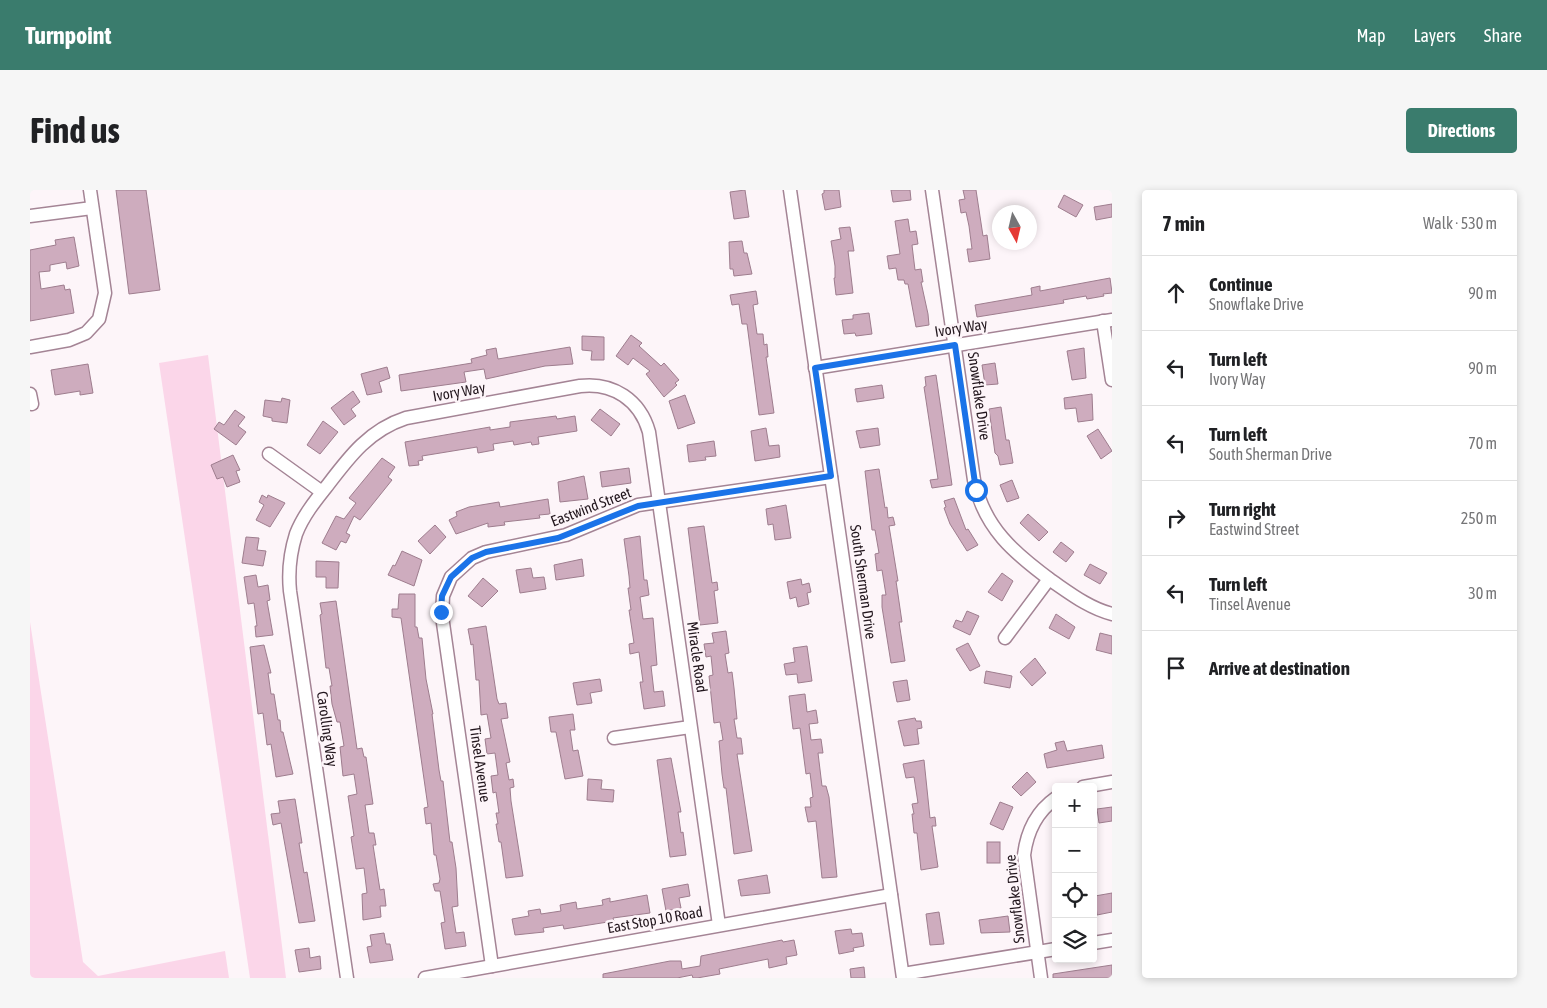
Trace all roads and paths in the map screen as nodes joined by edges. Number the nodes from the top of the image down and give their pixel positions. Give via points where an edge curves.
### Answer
1 (90, 190) edge
2 (790, 190) edge
3 (932, 190) edge
4 (92, 208) junction
5 (30, 216) edge
6 (1108, 320) edge
7 (955, 345) junction
8 (30, 347) edge
9 (815, 368) junction
10 (1112, 380) edge
11 (628, 399) joint
12 (269, 454) dead end
13 (831, 476) junction
14 (322, 492) junction
15 (658, 503) junction
16 (457, 570) joint
17 (1049, 579) junction
18 (1112, 614) edge
19 (1005, 638) dead end
20 (690, 727) junction
21 (614, 738) dead end
22 (1112, 782) edge
23 (1097, 785) edge
24 (1052, 802) edge
25 (891, 895) junction
26 (719, 925) junction
27 (1112, 940) edge
28 (1097, 942) edge
29 (1052, 950) edge
30 (1037, 952) junction
31 (492, 966) junction
32 (903, 976) edge
33 (347, 978) edge
34 (425, 978) edge
35 (1041, 978) edge

1 - 4 street
2 - 9 street, South Sherman Drive
3 - 7 street, Snowflake Drive
4 - 5 street
4 - 8 street via 105,293 99,319 86,333 69,340
6 - 7 street, Ivory Way
6 - 10 street
7 - 9 street, Ivory Way
7 - 17 street, Snowflake Drive via 974,480 982,508 1003,541
9 - 13 street, South Sherman Drive
11 - 14 street, Ivory Way via 611,388 585,386 406,418 379,429 364,441
11 - 15 street, Miracle Road via 647,425
12 - 14 street
13 - 15 street, Eastwind Street
13 - 25 street, South Sherman Drive
14 - 33 street, Carolling Way via 297,532 289,580
15 - 16 street, Eastwind Street via 633,507 558,538 486,552
15 - 20 street, Miracle Road
16 - 31 street, Tinsel Avenue via 445,588 441,612
17 - 18 street, Snowflake Drive via 1082,602
17 - 19 street
20 - 21 street
20 - 26 street, Miracle Road
22 - 23 street
24 - 30 street, Snowflake Drive via 1036,818 1028,836 1024,860
25 - 26 street, East Stop 10 Road
25 - 32 street, South Sherman Drive
26 - 31 street, East Stop 10 Road
27 - 28 street
29 - 30 street
30 - 32 street
30 - 35 street, Snowflake Drive
31 - 34 street, East Stop 10 Road

